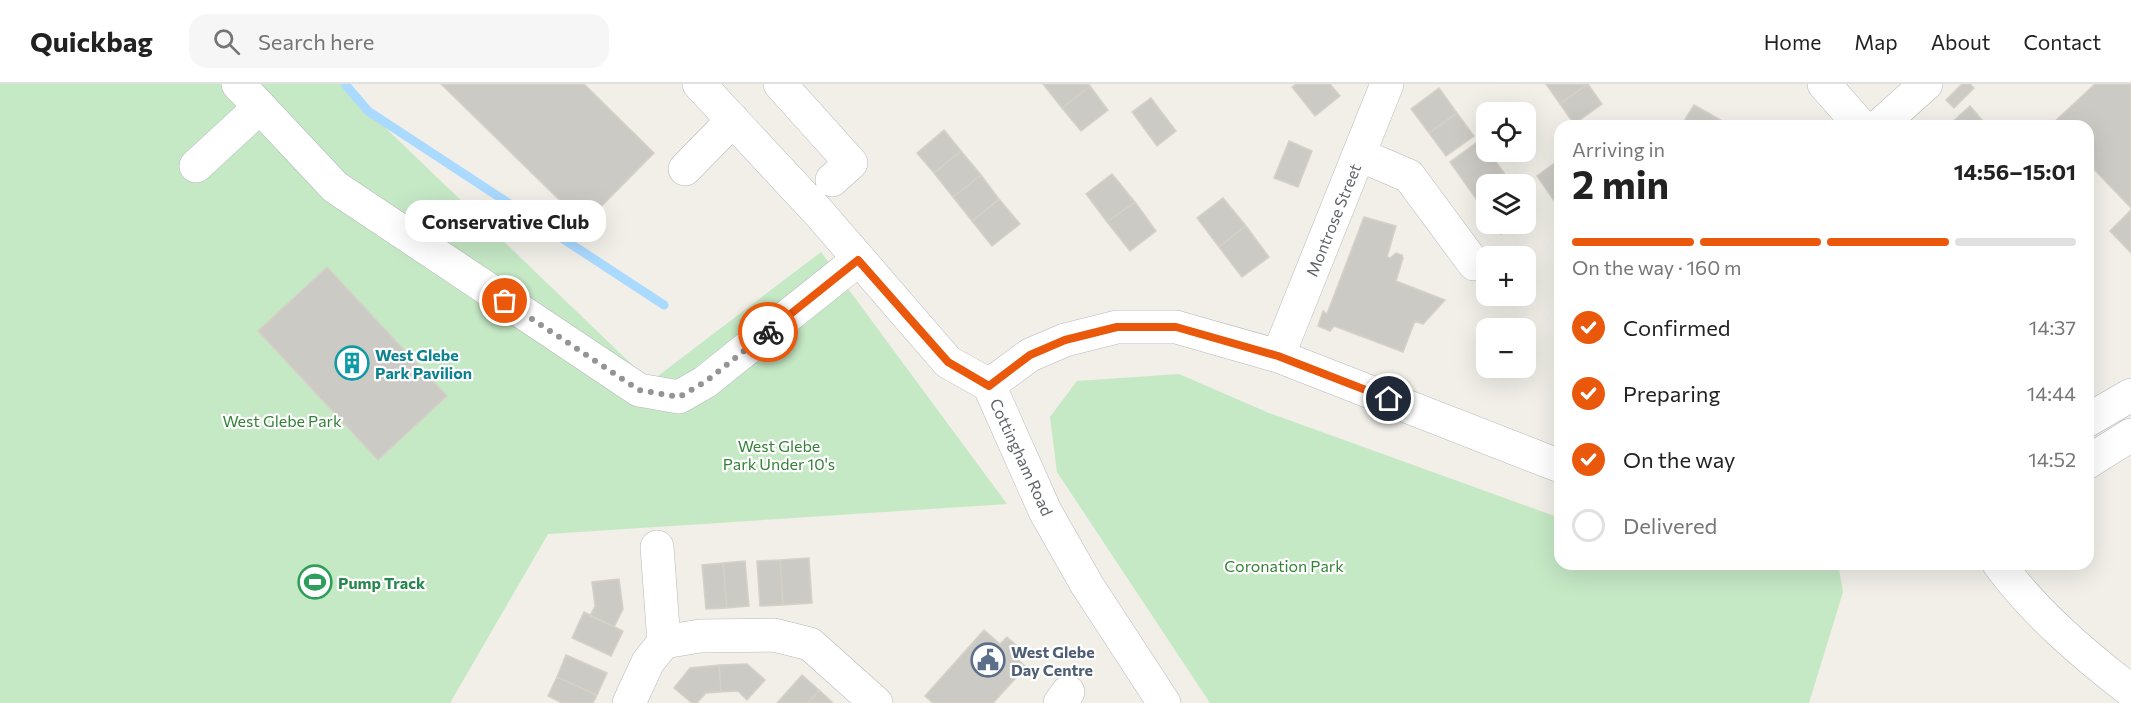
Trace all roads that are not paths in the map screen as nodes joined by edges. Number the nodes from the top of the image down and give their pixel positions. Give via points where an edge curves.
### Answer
1 (699, 84) edge
2 (780, 84) edge
3 (1387, 84) edge
4 (1824, 84) edge
5 (1926, 84) edge
6 (249, 95) edge
7 (733, 120) junction
8 (1856, 120) edge
9 (1886, 120) edge
10 (1360, 155) junction
11 (196, 166) dead end
12 (685, 169) dead end
13 (832, 180) dead end
14 (858, 260) junction
15 (1474, 264) dead end
16 (1278, 356) junction
17 (989, 386) junction
18 (2131, 395) edge
19 (2094, 416) edge
20 (2131, 435) edge
21 (2094, 458) edge
22 (1554, 464) edge
23 (657, 547) dead end
24 (2003, 570) edge
25 (664, 642) junction
26 (2131, 691) edge
27 (629, 703) edge
28 (876, 703) edge
29 (1164, 703) edge

1 - 7 street, Cottingham Road
2 - 13 street via 851,163
3 - 10 street, Montrose Street
4 - 8 street
5 - 9 street
6 - 11 street
6 - 14 street via 335,187 639,390 679,397 705,382
7 - 12 street
7 - 14 street, Cottingham Road
10 - 15 street via 1409,176
10 - 16 street, Montrose Street
14 - 17 street, Cottingham Road via 948,362
16 - 17 street via 1176,327 1117,327 1065,340 1030,355
16 - 22 street
17 - 29 street, Cottingham Road via 1045,512
18 - 19 street
20 - 21 street
23 - 25 street
24 - 26 street via 2080,651
25 - 27 street via 648,662
25 - 28 street via 700,636 774,635 810,644

